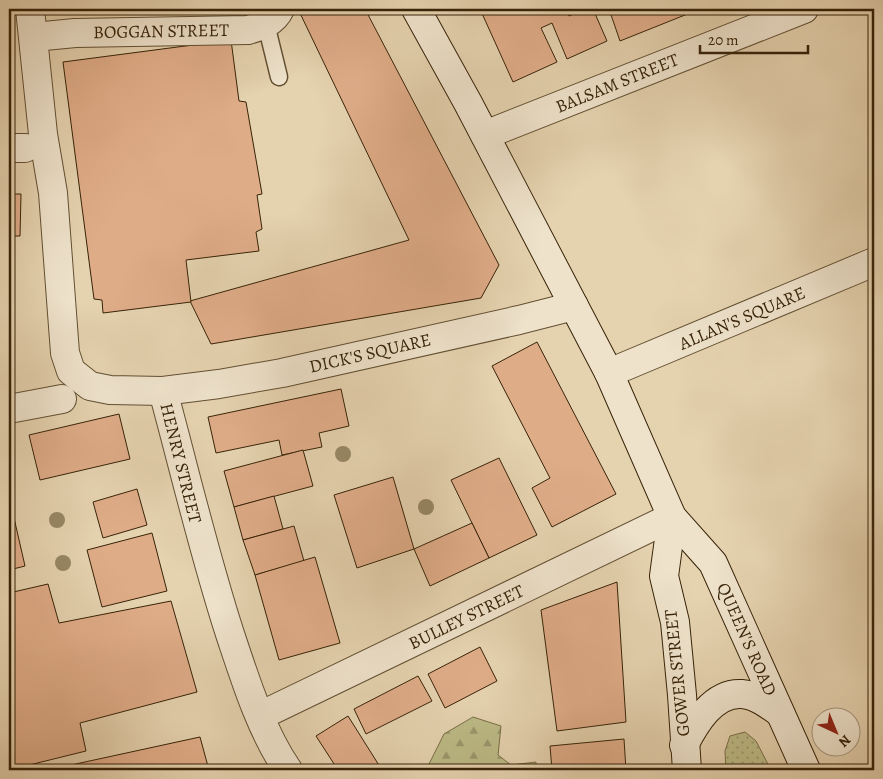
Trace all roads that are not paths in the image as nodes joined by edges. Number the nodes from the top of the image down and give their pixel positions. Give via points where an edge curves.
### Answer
1 (30, 9) edge
2 (416, 9) edge
3 (804, 9) edge
4 (273, 17) edge
5 (34, 37) junction
6 (279, 77) dead end
7 (485, 135) junction
8 (874, 262) edge
9 (574, 306) junction
10 (609, 373) junction
11 (163, 391) junction
12 (62, 399) dead end
13 (9, 409) edge
14 (672, 517) junction
15 (780, 712) junction
16 (260, 716) junction
17 (686, 758) edge
18 (288, 770) edge
19 (806, 770) edge

1 - 5 street, HENRY STREET
2 - 7 street
3 - 7 street, BALSAM STREET
4 - 5 street, BOGGAN STREET via 248,30 75,33
4 - 6 lane
5 - 11 street, HENRY STREET via 43,134 53,193 65,353 71,371 90,386 110,390
7 - 9 street
8 - 10 street, ALLAN'S SQUARE
9 - 10 street
9 - 11 street, DICK'S SQUARE via 282,373
10 - 14 street
11 - 16 street, HENRY STREET via 200,534 240,665
12 - 13 street
14 - 15 street, QUEEN'S ROAD via 712,563
14 - 16 street, BULLEY STREET
14 - 17 street, GOWER STREET via 664,576 675,622
15 - 17 street via 742,694 725,697 695,724
15 - 19 street, QUEEN'S ROAD
16 - 18 street, HENRY STREET

